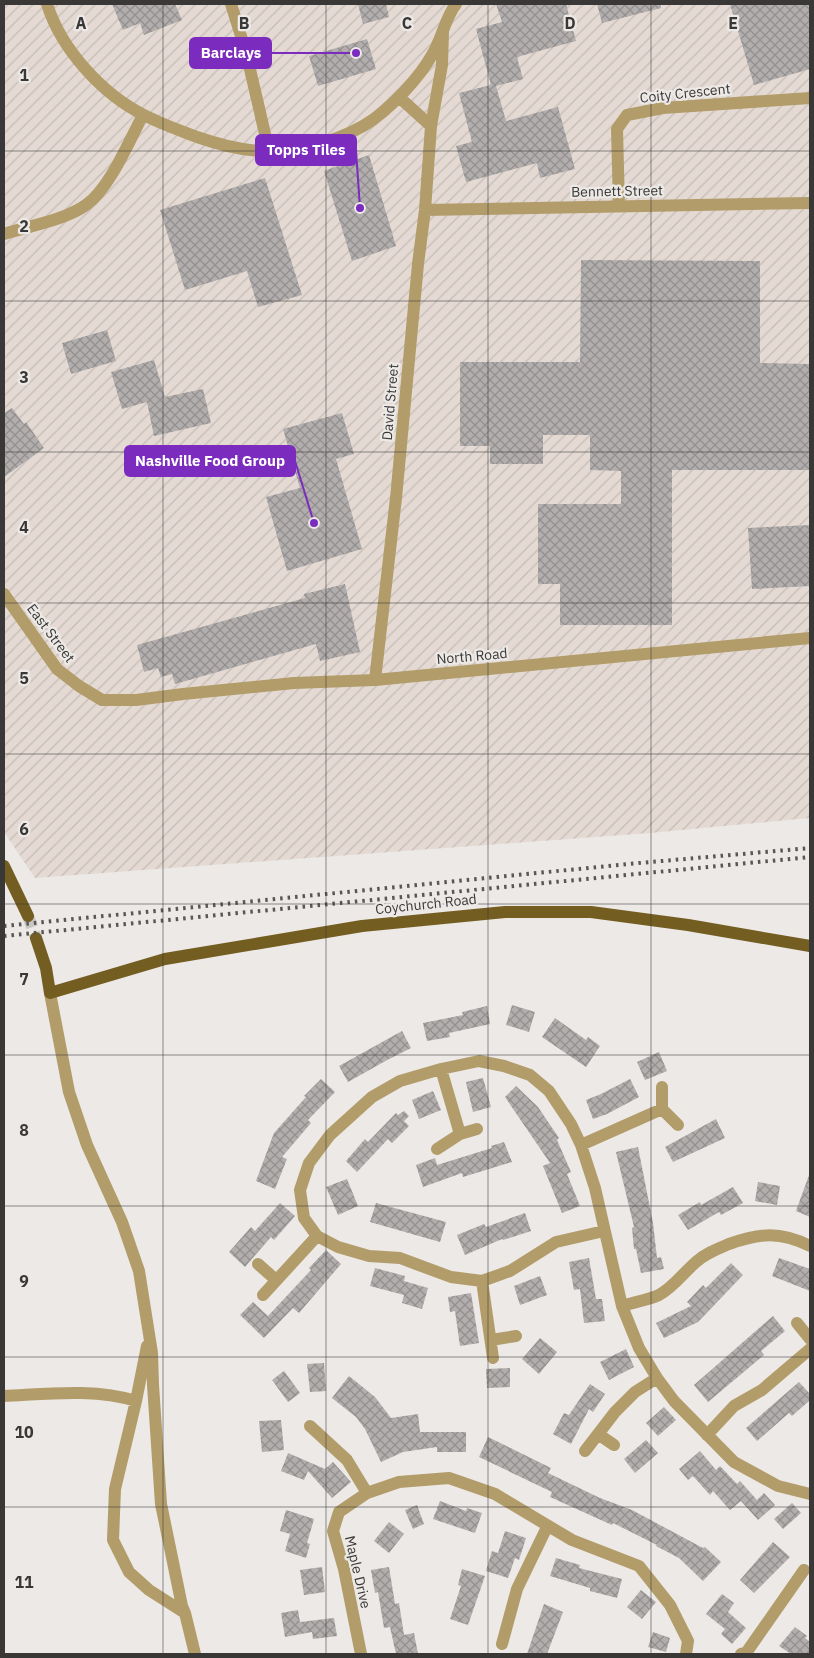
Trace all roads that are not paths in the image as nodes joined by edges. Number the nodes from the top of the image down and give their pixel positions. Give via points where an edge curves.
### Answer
1 (46, 4) edge
2 (231, 4) edge
3 (453, 6) edge
4 (443, 32) junction
5 (400, 98) junction
6 (810, 98) edge
7 (143, 115) junction
8 (431, 126) junction
9 (269, 151) junction
10 (810, 203) edge
11 (619, 206) junction
12 (425, 210) junction
13 (4, 234) edge
14 (4, 594) edge
15 (810, 638) edge
16 (375, 680) junction
17 (136, 700) joint
18 (4, 866) edge
19 (28, 916) tunnel mouth
20 (36, 938) tunnel mouth
21 (810, 946) edge
22 (50, 993) junction
23 (441, 1069) junction
24 (662, 1087) dead end
25 (662, 1109) junction
26 (678, 1125) dead end
27 (477, 1129) dead end
28 (460, 1134) junction
29 (581, 1145) junction
30 (437, 1149) dead end
31 (604, 1231) junction
32 (318, 1236) junction
33 (810, 1246) edge
34 (258, 1264) dead end
35 (276, 1280) junction
36 (482, 1281) junction
37 (263, 1295) dead end
38 (622, 1306) junction
39 (797, 1323) dead end
40 (149, 1333) junction
41 (516, 1336) dead end
42 (810, 1339) edge
43 (490, 1340) junction
44 (810, 1349) edge
45 (493, 1358) dead end
46 (657, 1378) junction
47 (4, 1396) edge
48 (136, 1401) junction
49 (310, 1426) dead end
50 (598, 1434) junction
51 (707, 1435) junction
52 (614, 1446) dead end
53 (585, 1451) dead end
54 (367, 1493) junction
55 (810, 1494) edge
56 (547, 1527) junction
57 (804, 1570) dead end
58 (185, 1613) junction
59 (502, 1644) dead end
60 (195, 1654) edge
61 (362, 1654) edge
62 (686, 1654) edge
63 (741, 1654) edge

1 - 7 street via 76,59 108,91
2 - 9 street via 246,52
3 - 4 street
4 - 5 street via 432,56
4 - 8 street, David Street via 442,65
5 - 8 street
5 - 9 street via 373,120 333,140 300,149
6 - 11 street, Coity Crescent via 663,108 627,115 617,129
7 - 9 street via 225,146
7 - 13 street via 102,189 87,204 70,214
8 - 12 street, David Street
10 - 11 street, Bennett Street
11 - 12 street, Bennett Street
12 - 16 street, David Street
14 - 17 street, East Street via 57,670 102,700
15 - 16 street, North Road
16 - 17 street, North Road via 294,683
18 - 19 main road
20 - 22 main road
21 - 22 main road, Coychurch Road via 591,912 505,912 362,926 165,960
22 - 40 street via 69,1092 87,1145 122,1222 139,1271
23 - 28 street
23 - 29 street via 479,1061 530,1075 549,1091
23 - 32 street via 400,1081 372,1097 330,1135 309,1164 300,1190 304,1218
24 - 25 street
25 - 26 street
25 - 29 street
27 - 28 street
28 - 30 street
29 - 31 street
31 - 36 street via 556,1242 510,1271
31 - 38 street
32 - 35 street
32 - 36 street via 338,1247 369,1256 400,1258 452,1277
33 - 38 street via 772,1235 751,1236 712,1250 658,1295
34 - 35 street
35 - 37 street
36 - 43 street
38 - 46 street via 639,1348
39 - 42 street
40 - 48 street
40 - 58 street via 161,1504
41 - 43 street
43 - 45 street
44 - 51 street via 762,1390 734,1406
46 - 50 street via 635,1392
46 - 51 street
47 - 48 street via 76,1393
48 - 58 street via 115,1489 112,1540 130,1572 149,1590
49 - 54 street via 347,1460
50 - 52 street
50 - 53 street
51 - 55 street via 734,1462 778,1486
54 - 56 street, Maple Drive via 399,1482 449,1478 495,1494
54 - 61 street, Maple Drive via 339,1512 333,1531
56 - 59 street via 517,1589
56 - 62 street, Maple Drive via 639,1566 675,1614 688,1641
57 - 63 street via 746,1653
58 - 60 street

